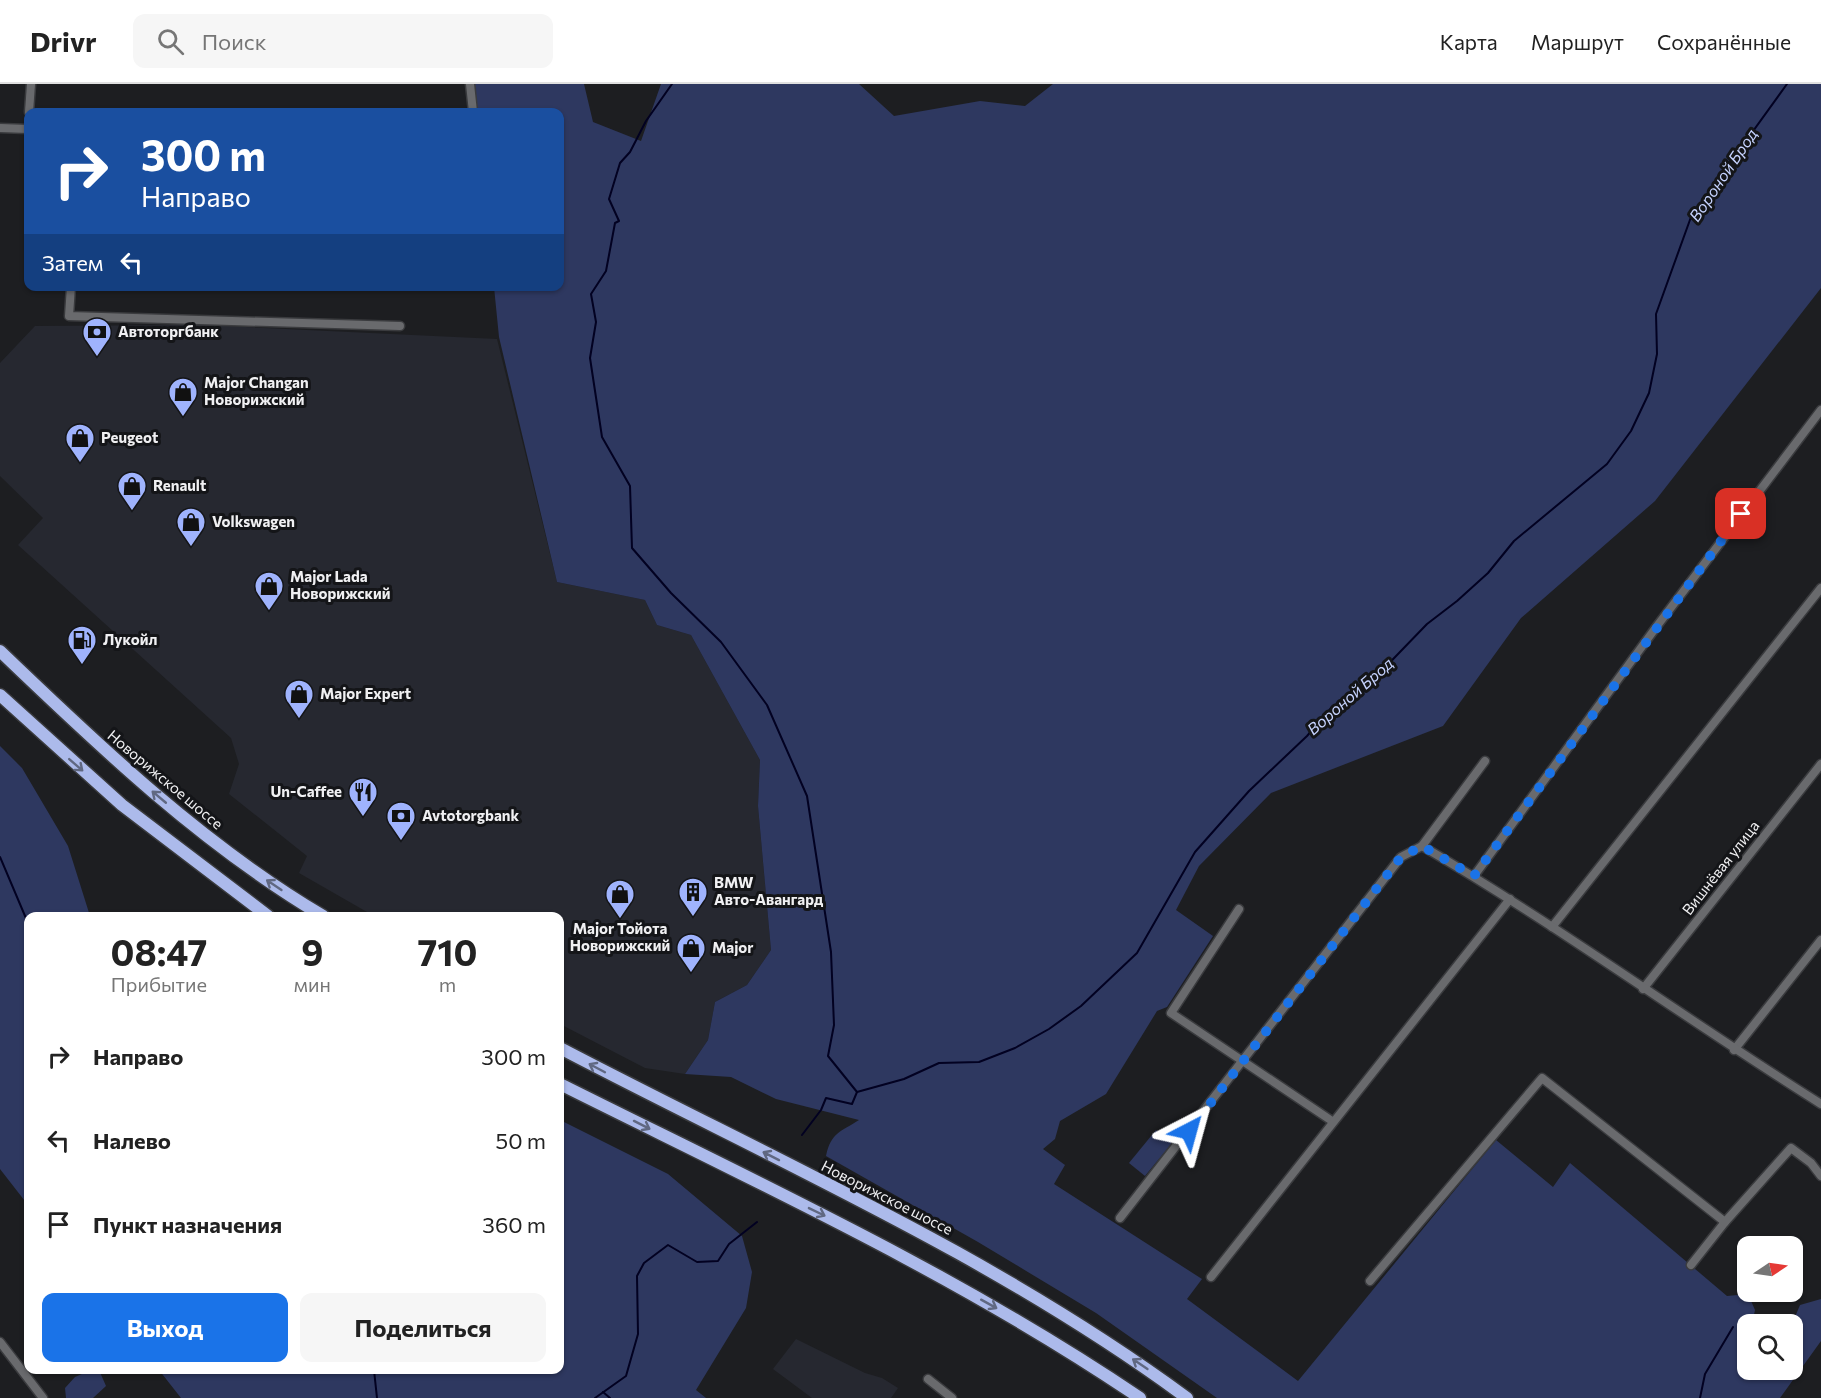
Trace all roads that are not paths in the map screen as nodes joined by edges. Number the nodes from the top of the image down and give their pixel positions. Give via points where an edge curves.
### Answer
1 (31, 84) edge
2 (470, 84) edge
3 (29, 108) edge
4 (472, 108) edge
5 (0, 128) edge
6 (24, 129) edge
7 (71, 291) edge
8 (400, 326) dead end
9 (1821, 410) edge
10 (1821, 588) edge
11 (0, 651) edge
12 (0, 695) edge
13 (1485, 761) dead end
14 (1821, 764) edge
15 (1422, 846) junction
16 (1474, 876) junction
17 (1510, 899) junction
18 (1239, 909) dead end
19 (263, 912) edge
20 (317, 912) edge
21 (1552, 927) junction
22 (1821, 940) edge
23 (1643, 989) junction
24 (564, 1050) edge
25 (1734, 1050) junction
26 (1244, 1062) junction
27 (564, 1086) edge
28 (1821, 1104) edge
29 (1332, 1121) junction
30 (1821, 1176) edge
31 (1120, 1218) dead end
32 (1725, 1222) junction
33 (1691, 1265) dead end
34 (1210, 1277) dead end
35 (1370, 1281) dead end
36 (0, 1342) edge
37 (24, 1373) edge
38 (25, 1374) edge
39 (928, 1379) dead end
40 (43, 1398) edge
41 (952, 1398) edge
42 (1140, 1398) edge
43 (1187, 1398) edge

1 - 3 street
2 - 4 street
5 - 6 street
7 - 8 street via 69,316
9 - 16 street
10 - 21 street
20 -> 11 highway, Новорижское шоссе via 196,827
12 -> 19 highway via 122,805
13 - 15 street
14 - 23 street, Вишнёвая улица
15 - 16 street
15 - 26 street via 1401,857
16 - 17 street
17 - 21 street
17 - 29 street
18 - 26 street via 1171,1013
21 - 23 street
22 - 25 street
23 - 25 street
43 -> 24 highway, Новорижское шоссе via 1101,1338 945,1244
25 - 28 street
26 - 29 street
26 - 31 street
27 -> 42 highway via 875,1241 1023,1323
29 - 34 street
30 - 32 street via 1811,1162 1791,1148
32 - 33 street
32 - 35 street via 1542,1078
36 - 37 street
38 - 40 street
39 - 41 street

